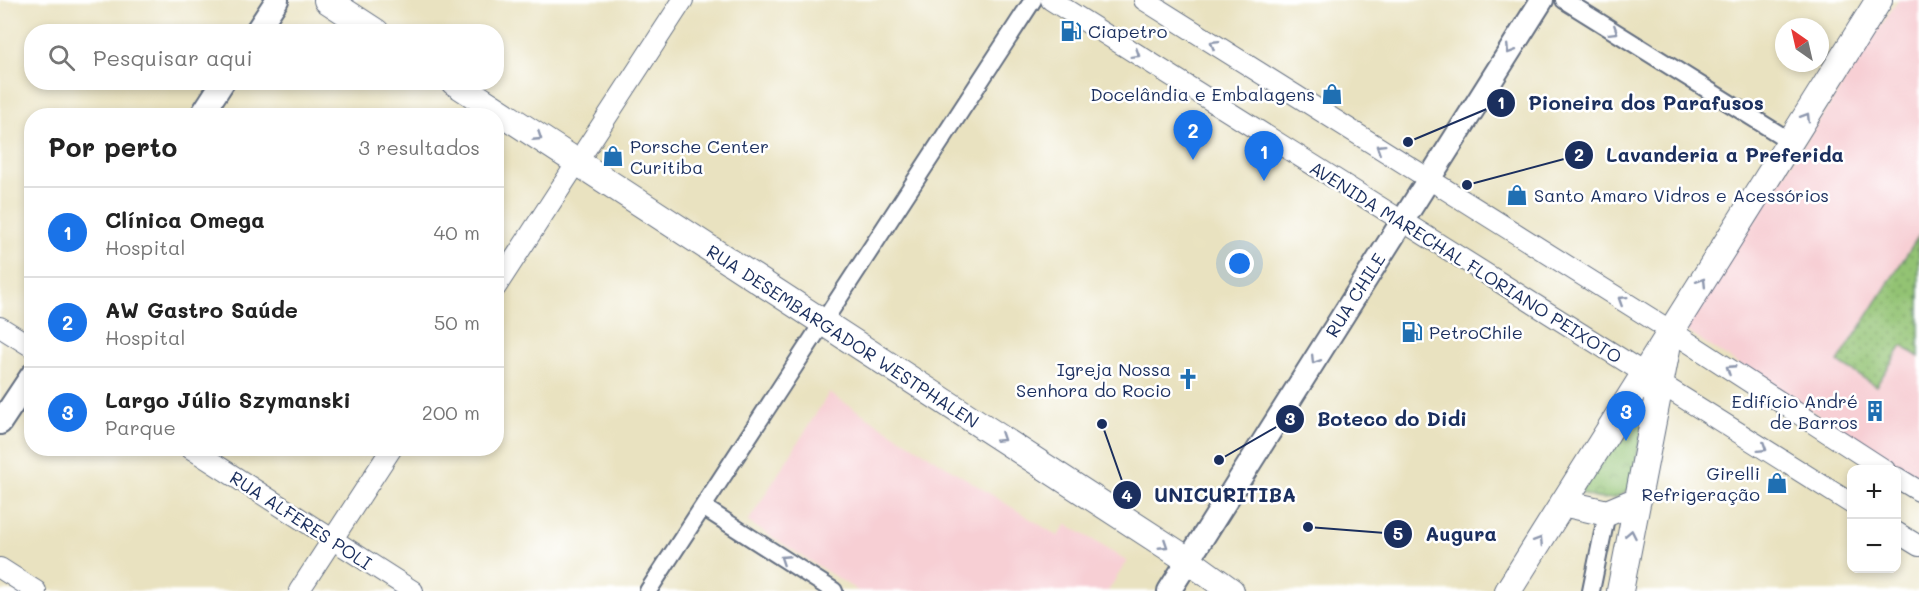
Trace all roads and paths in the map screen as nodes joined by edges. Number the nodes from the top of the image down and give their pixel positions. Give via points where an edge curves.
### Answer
1 (277, 0) edge
2 (327, 0) edge
3 (683, 0) edge
4 (1033, 0) edge
5 (1051, 0) edge
6 (1144, 0) edge
7 (1542, 0) edge
8 (1564, 0) edge
9 (1879, 0) edge
10 (261, 24) edge
11 (363, 24) edge
12 (218, 90) edge
13 (466, 90) edge
14 (206, 108) edge
15 (494, 108) edge
16 (504, 115) edge
17 (1790, 141) junction
18 (578, 163) junction
19 (1429, 179) junction
20 (1402, 221) junction
21 (504, 275) edge
22 (823, 323) junction
23 (0, 327) edge
24 (1671, 331) junction
25 (24, 342) edge
26 (1652, 379) junction
27 (24, 387) edge
28 (0, 423) edge
29 (202, 456) edge
30 (387, 456) edge
31 (1877, 465) edge
32 (1901, 480) edge
33 (1919, 492) edge
34 (1638, 500) junction
35 (1847, 501) edge
36 (1563, 503) junction
37 (703, 507) junction
38 (1607, 513) junction
39 (1901, 535) edge
40 (332, 540) junction
41 (1919, 546) edge
42 (1188, 560) junction
43 (0, 568) edge
44 (1594, 590) edge
45 (36, 591) edge
46 (299, 591) edge
47 (413, 591) edge
48 (648, 591) edge
49 (834, 591) edge
50 (1169, 591) edge
51 (1231, 591) edge
52 (1508, 591) edge
53 (1620, 591) edge

1 - 10 main road
2 - 11 main road
3 - 18 street
4 - 22 street
5 -> 20 street, AVENIDA MARECHAL FLORIANO PEIXOTO
19 -> 6 street
7 -> 19 main road, RUA CHILE
8 -> 17 street
17 -> 9 main road
12 - 14 main road
13 -> 15 main road, RUA DESEMBARGADOR WESTPHALEN
16 -> 18 main road, RUA DESEMBARGADOR WESTPHALEN
24 -> 17 main road
18 - 21 street
18 - 22 main road, RUA DESEMBARGADOR WESTPHALEN
19 - 20 main road, RUA CHILE
24 -> 19 street
20 - 26 street, AVENIDA MARECHAL FLORIANO PEIXOTO
20 -> 42 main road, RUA CHILE
22 - 37 street
22 -> 42 main road, RUA DESEMBARGADOR WESTPHALEN
23 - 25 street
24 - 26 main road
31 -> 24 street
26 - 34 main road
26 -> 35 street, AVENIDA MARECHAL FLORIANO PEIXOTO
26 - 36 main road
27 - 28 main road
29 - 40 street, RUA ALFERES POLI
30 - 40 street
32 - 33 street
34 - 38 main road
53 -> 34 main road
36 - 38 main road
52 -> 36 main road
37 - 48 street
49 -> 37 street
38 - 44 street
39 - 41 street
40 - 46 street
40 - 47 street, RUA ALFERES POLI
42 - 50 main road, RUA CHILE
42 - 51 main road, RUA DESEMBARGADOR WESTPHALEN
43 - 45 street

